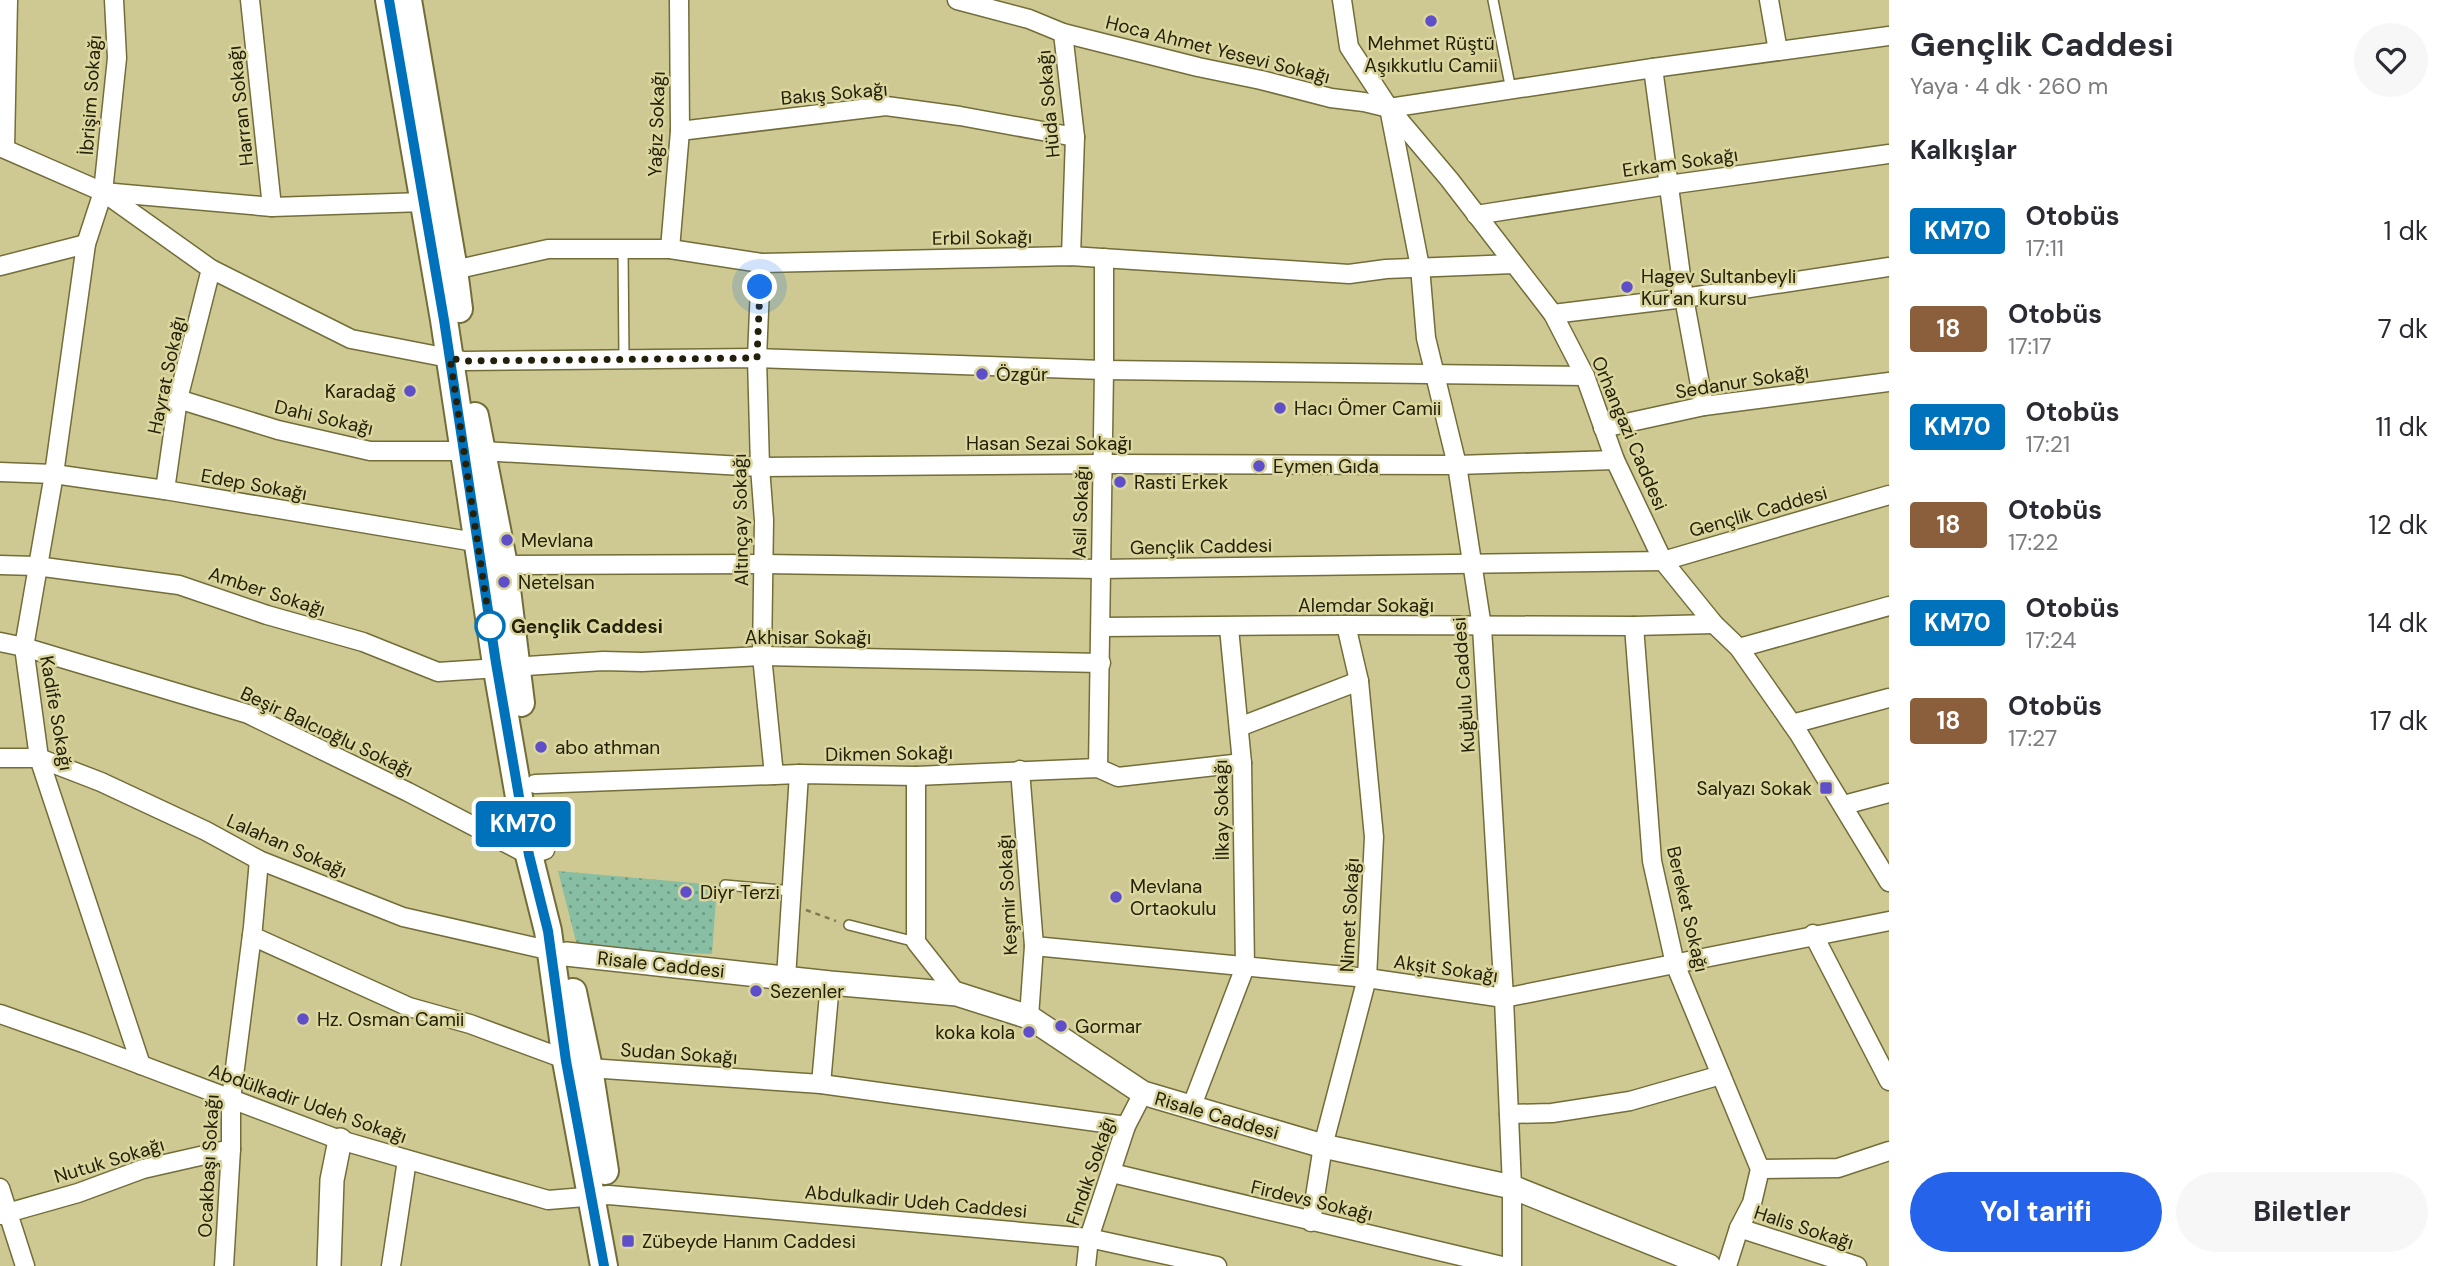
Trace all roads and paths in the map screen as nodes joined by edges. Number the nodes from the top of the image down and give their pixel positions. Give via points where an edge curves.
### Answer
1 (8, 0) edge
2 (114, 0) edge
3 (250, 0) edge
4 (389, 0) edge
5 (408, 0) edge
6 (678, 0) edge
7 (957, 0) edge
8 (1342, 0) edge
9 (1493, 0) edge
10 (1769, 0) edge
11 (1022, 9) edge
12 (1063, 33) junction
13 (1889, 36) edge
14 (1778, 51) junction
15 (1653, 68) junction
16 (1511, 90) junction
17 (1390, 108) junction
18 (680, 131) junction
19 (1074, 137) junction
20 (3, 148) edge
21 (1889, 154) edge
22 (1668, 185) junction
23 (103, 192) junction
24 (424, 202) junction
25 (272, 207) junction
26 (1476, 215) junction
27 (86, 244) junction
28 (623, 249) junction
29 (670, 249) junction
30 (1071, 256) junction
31 (1104, 258) junction
32 (761, 264) junction
33 (1514, 264) junction
34 (0, 266) edge
35 (1420, 267) junction
36 (1889, 267) edge
37 (211, 269) junction
38 (454, 270) junction
39 (1684, 298) junction
40 (1553, 314) junction
41 (757, 358) junction
42 (457, 359) junction
43 (624, 359) junction
44 (1104, 370) junction
45 (1433, 375) junction
46 (1585, 376) junction
47 (1889, 382) edge
48 (178, 399) junction
49 (1704, 406) junction
50 (1603, 428) junction
51 (473, 451) junction
52 (1615, 460) junction
53 (1103, 464) junction
54 (1457, 465) junction
55 (760, 467) junction
56 (0, 472) edge
57 (54, 474) junction
58 (165, 490) junction
59 (1889, 495) edge
60 (494, 551) junction
61 (1663, 561) junction
62 (1471, 562) junction
63 (763, 564) junction
64 (0, 565) edge
65 (36, 566) junction
66 (1100, 569) junction
67 (1889, 606) edge
68 (1714, 624) junction
69 (1346, 625) junction
70 (1634, 626) junction
71 (1482, 627) junction
72 (1101, 628) junction
73 (1229, 628) junction
74 (0, 642) edge
75 (24, 647) junction
76 (1740, 648) junction
77 (762, 656) junction
78 (1101, 663) junction
79 (506, 669) junction
80 (1359, 681) junction
81 (1889, 698) edge
82 (1792, 724) junction
83 (1239, 727) junction
84 (0, 758) edge
85 (39, 758) junction
86 (1242, 763) junction
87 (1098, 768) junction
88 (1020, 770) junction
89 (799, 774) junction
90 (774, 775) junction
91 (916, 776) junction
92 (535, 784) junction
93 (1889, 793) edge
94 (1844, 805) junction
95 (537, 852) junction
96 (259, 860) junction
97 (1889, 882) edge
98 (725, 885) dead end
99 (791, 898) junction
100 (1889, 920) edge
101 (849, 925) joint
102 (1813, 934) junction
103 (252, 936) junction
104 (916, 942) junction
105 (1034, 946) junction
106 (559, 952) junction
107 (1675, 964) junction
108 (1245, 967) junction
109 (786, 978) junction
110 (1367, 978) junction
111 (830, 983) junction
112 (957, 993) junction
113 (1504, 998) junction
114 (0, 1014) edge
115 (1029, 1017) junction
116 (578, 1064) junction
117 (141, 1065) junction
118 (1721, 1075) junction
119 (1889, 1081) edge
120 (821, 1084) junction
121 (1143, 1093) junction
122 (231, 1099) junction
123 (1191, 1108) junction
124 (1509, 1114) junction
125 (1126, 1126) junction
126 (340, 1140) junction
127 (1323, 1146) junction
128 (231, 1149) junction
129 (1889, 1152) edge
130 (407, 1160) junction
131 (1760, 1169) junction
132 (1112, 1173) junction
133 (1512, 1187) junction
134 (0, 1188) edge
135 (600, 1196) junction
136 (4, 1214) edge
137 (1311, 1222) junction
138 (1739, 1228) junction
139 (1089, 1238) junction
140 (24, 1266) edge
141 (224, 1266) edge
142 (329, 1266) edge
143 (391, 1266) edge
144 (604, 1266) edge
145 (620, 1266) edge
146 (1086, 1266) edge
147 (1217, 1266) edge
148 (1502, 1266) edge
149 (1512, 1266) edge
150 (1709, 1266) edge
151 (1727, 1266) edge
152 (1857, 1266) edge

1 - 20 street
2 - 23 street, İbrişim Sokağı via 117,58
3 - 25 street, Harran Sokağı
4 - 24 main road
5 - 38 main road
6 - 18 street, Yağız Sokağı
7 - 11 street, Hoca Ahmet Yesevi Sokağı
8 - 17 street, Orhangazi Caddesi via 1349,47
9 - 16 lane
10 - 14 street
11 - 12 street, Hoca Ahmet Yesevi Sokağı
12 - 17 street, Hoca Ahmet Yesevi Sokağı via 1198,68
12 - 19 street, Hüda Sokağı
13 - 14 street, Hoca Ahmet Yesevi Sokağı
14 - 15 street, Hoca Ahmet Yesevi Sokağı
15 - 16 street, Hoca Ahmet Yesevi Sokağı
15 - 22 street
16 - 17 street, Hoca Ahmet Yesevi Sokağı
17 - 26 street, Orhangazi Caddesi
17 - 35 street, Kuğulu Caddesi
18 - 19 street, Bakış Sokağı via 886,106
18 - 29 street, Yağız Sokağı
19 - 30 street, Hüda Sokağı
20 - 23 street
21 - 22 street, Erkam Sokağı
22 - 26 street, Erkam Sokağı
22 - 39 street
23 - 25 street
23 - 27 street, Kadife Sokağı
23 - 37 street
24 - 25 street
24 - 42 main road
26 - 33 street, Orhangazi Caddesi
27 - 34 street
27 - 57 street, Kadife Sokağı
28 - 29 street, Erbil Sokağı
28 - 38 street, Erbil Sokağı via 548,249
28 - 43 lane
29 - 32 street, Erbil Sokağı
30 - 31 street, Erbil Sokağı
30 - 32 street, Erbil Sokağı
31 - 35 street, Erbil Sokağı via 1349,274
31 - 44 street, Asil Sokağı
32 - 41 street, Altınçay Sokağı
33 - 35 street, Erbil Sokağı
33 - 40 street, Orhangazi Caddesi
35 - 45 street, Kuğulu Caddesi
36 - 39 street
37 - 42 street via 351,339
37 - 48 street, Hayrat Sokağı
38 - 42 main road
39 - 40 street
39 - 49 street
40 - 46 street, Orhangazi Caddesi
41 - 43 street
41 - 44 street
41 - 55 street, Altınçay Sokağı
42 - 43 street
42 - 51 main road
44 - 45 street
44 - 53 street, Asil Sokağı
45 - 46 street
45 - 54 street, Kuğulu Caddesi
46 - 50 street, Orhangazi Caddesi
47 - 49 street, Sedanur Sokağı
48 - 51 street, Dahi Sokağı via 278,430 370,451
48 - 58 street, Hayrat Sokağı
49 - 50 street, Sedanur Sokağı
50 - 52 street, Orhangazi Caddesi
51 - 55 street, Hasan Sezai Sokağı
51 - 60 main road
52 - 54 street, Hasan Sezai Sokağı
52 - 61 street, Orhangazi Caddesi
53 - 54 street, Hasan Sezai Sokağı
53 - 55 street, Hasan Sezai Sokağı
53 - 66 street, Asil Sokağı
54 - 62 street, Kuğulu Caddesi
55 - 63 street, Altınçay Sokağı
56 - 57 street, Edep Sokağı
57 - 58 street, Edep Sokağı
57 - 65 street, Kadife Sokağı
58 - 60 street, Edep Sokağı
59 - 61 street, Gençlik Caddesi
60 - 63 street, Gençlik Caddesi
60 - 79 main road
61 - 62 street, Gençlik Caddesi
61 - 68 street, Orhangazi Caddesi
62 - 66 street, Gençlik Caddesi
62 - 71 street, Kuğulu Caddesi
63 - 66 street, Gençlik Caddesi
63 - 77 street, Altınçay Sokağı
64 - 65 street, Amber Sokağı
65 - 75 street, Kadife Sokağı
65 - 79 street, Amber Sokağı via 179,585 363,642 438,672
66 - 72 street, Asil Sokağı
67 - 76 street
68 - 70 street, Alemdar Sokağı
68 - 76 street, Orhangazi Caddesi
69 - 71 street, Alemdar Sokağı
69 - 73 street, Alemdar Sokağı
69 - 80 street, Nimet Sokağı
70 - 71 street, Alemdar Sokağı
70 - 107 street, Bereket Sokağı via 1652,861
71 - 113 street, Kuğulu Caddesi
72 - 73 street, Alemdar Sokağı
72 - 78 street, Asil Sokağı
73 - 83 street, İlkay Sokağı
74 - 75 street, Beşir Balcıoğlu Sokağı
75 - 85 street, Kadife Sokağı
75 - 95 street, Beşir Balcıoğlu Sokağı via 248,714
76 - 82 street, Orhangazi Caddesi
77 - 78 street, Akhisar Sokağı
77 - 79 street, Akhisar Sokağı
77 - 90 street, Altınçay Sokağı
78 - 87 street, Asil Sokağı
79 - 92 main road
79 - 95 main road
80 - 83 street
80 - 110 street, Nimet Sokağı via 1374,837
81 - 82 street
82 - 94 street, Orhangazi Caddesi
83 - 86 street, İlkay Sokağı
84 - 85 street, Lalahan Sokağı
85 - 96 street, Lalahan Sokağı via 101,782
85 - 117 street, Kadife Sokağı
86 - 87 street, Dikmen Sokağı via 1118,777
86 - 108 street, İlkay Sokağı
87 - 88 street, Dikmen Sokağı
88 - 91 street, Dikmen Sokağı
88 - 105 street, Keşmir Sokağı
89 - 90 street, Dikmen Sokağı
89 - 91 street, Dikmen Sokağı
89 - 99 street
90 - 92 street, Dikmen Sokağı
91 - 104 street
92 - 95 main road
93 - 94 street
94 - 97 street, Orhangazi Caddesi
95 - 106 main road
96 - 103 street, Ocakbaşı Sokağı
96 - 106 street, Lalahan Sokağı via 403,917
98 - 99 lane
99 - 101 path
99 - 109 street
100 - 102 street, Akşit Sokağı
101 - 104 lane
102 - 107 street, Akşit Sokağı
102 - 119 street
103 - 116 street, Sudan Sokağı via 409,1007
103 - 122 street, Ocakbaşı Sokağı
104 - 112 street
105 - 108 street, Akşit Sokağı
105 - 115 street, Keşmir Sokağı
106 - 109 street, Risale Caddesi
106 - 116 main road
107 - 113 street, Akşit Sokağı
107 - 118 street, Bereket Sokağı
108 - 110 street, Akşit Sokağı
108 - 123 street, İlkay Sokağı
109 - 111 street, Risale Caddesi
110 - 113 street, Akşit Sokağı
110 - 127 street, Nimet Sokağı
111 - 112 street, Risale Caddesi
111 - 120 street
112 - 115 street, Risale Caddesi
113 - 124 street, Kuğulu Caddesi
114 - 117 street, Abdülkadir Udeh Sokağı
115 - 121 street, Risale Caddesi
116 - 120 street, Sudan Sokağı
116 - 135 main road
117 - 122 street, Abdülkadir Udeh Sokağı
118 - 124 street via 1630,1101 1552,1113
118 - 131 street, Bereket Sokağı
120 - 125 street, Sudan Sokağı
121 - 123 street, Risale Caddesi
121 - 125 street, Fındık Sokağı
122 - 126 street, Abdülkadir Udeh Sokağı
122 - 128 street, Ocakbaşı Sokağı
123 - 127 street, Risale Caddesi
124 - 133 street, Kuğulu Caddesi
125 - 132 street, Fındık Sokağı
126 - 130 street, Abdülkadir Udeh Sokağı
126 - 142 street via 332,1180
127 - 133 street, Risale Caddesi
127 - 137 street, Nimet Sokağı
128 - 136 street, Nutuk Sokağı via 143,1170
128 - 141 street, Ocakbaşı Sokağı
129 - 131 street via 1838,1168
130 - 135 street, Abdülkadir Udeh Sokağı via 548,1200
130 - 143 street
131 - 138 street via 1752,1203
132 - 137 street, Firdevs Sokağı
132 - 139 street, Fındık Sokağı
133 - 149 street, Kuğulu Caddesi
133 - 150 street, Risale Caddesi
134 - 136 street
135 - 139 street, Abdulkadir Udeh Caddesi
135 - 144 main road
135 - 145 main road
136 - 140 street
137 - 148 street, Firdevs Sokağı
138 - 151 street
138 - 152 street, Halis Sokağı
139 - 146 street, Fındık Sokağı
139 - 147 street, Abdulkadir Udeh Caddesi

